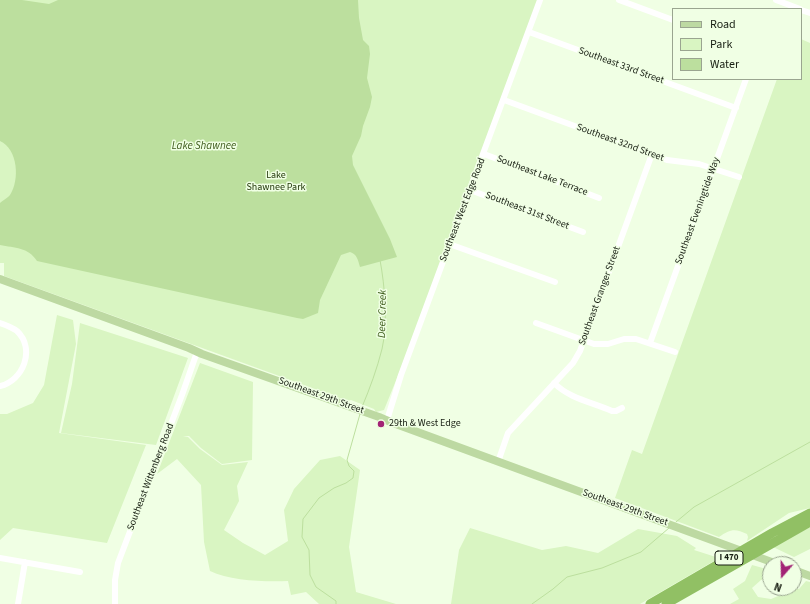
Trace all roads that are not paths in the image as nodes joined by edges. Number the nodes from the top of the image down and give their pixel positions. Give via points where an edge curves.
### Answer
1 (540, 0) edge
2 (619, 0) edge
3 (776, 0) edge
4 (797, 8) edge
5 (672, 20) edge
6 (528, 32) junction
7 (746, 80) edge
8 (504, 100) junction
9 (736, 108) junction
10 (484, 154) junction
11 (652, 154) junction
12 (713, 168) junction
13 (738, 177) dead end
14 (470, 190) junction
15 (600, 198) dead end
16 (583, 232) dead end
17 (451, 241) junction
18 (0, 279) edge
19 (555, 282) dead end
20 (0, 323) edge
21 (536, 323) dead end
22 (584, 341) junction
23 (650, 343) junction
24 (197, 352) junction
25 (676, 352) dead end
26 (554, 383) junction
27 (0, 386) edge
28 (622, 408) dead end
29 (387, 420) junction
30 (498, 462) junction
31 (810, 513) edge
32 (810, 522) edge
33 (0, 558) edge
34 (762, 559) edge
35 (25, 562) junction
36 (80, 572) dead end
37 (18, 604) edge
38 (115, 604) edge
39 (650, 604) edge
40 (666, 604) edge

1 - 6 street, Southeast West Edge Road
2 - 5 street
3 - 4 street
6 - 8 street, Southeast West Edge Road
6 - 9 street, Southeast 33rd Street
7 - 9 street, Southeast Eveningtide Way
8 - 10 street, Southeast West Edge Road
8 - 11 street, Southeast 32nd Street
9 - 12 street, Southeast Eveningtide Way
10 - 14 street, Southeast West Edge Road
10 - 15 street, Southeast Lake Terrace
11 - 12 street, Southeast 32nd Street via 672,161
11 - 22 street, Southeast Granger Street
12 - 13 street, Southeast 32nd Street
12 - 23 street, Southeast Eveningtide Way
14 - 16 street, Southeast 31st Street
14 - 17 street, Southeast West Edge Road
17 - 19 street via 452,245
17 - 29 street, Southeast West Edge Road
18 - 24 main road, Southeast 29th Street
20 - 27 street via 13,328 25,345 25,361 19,375 11,382
21 - 22 street
22 - 23 street via 601,344 630,338
22 - 26 street, Southeast Granger Street via 573,362
23 - 25 street
24 - 29 main road, Southeast 29th Street
24 - 38 street, Southeast Wittenberg Road via 118,563
26 - 28 street via 574,397 612,411
26 - 30 street, Southeast Granger Street via 508,433
29 - 30 main road, Southeast 29th Street
30 - 34 main road, Southeast 29th Street
31 - 39 highway, I 470
32 - 40 highway, I 470
33 - 35 street
35 - 36 street
35 - 37 street

